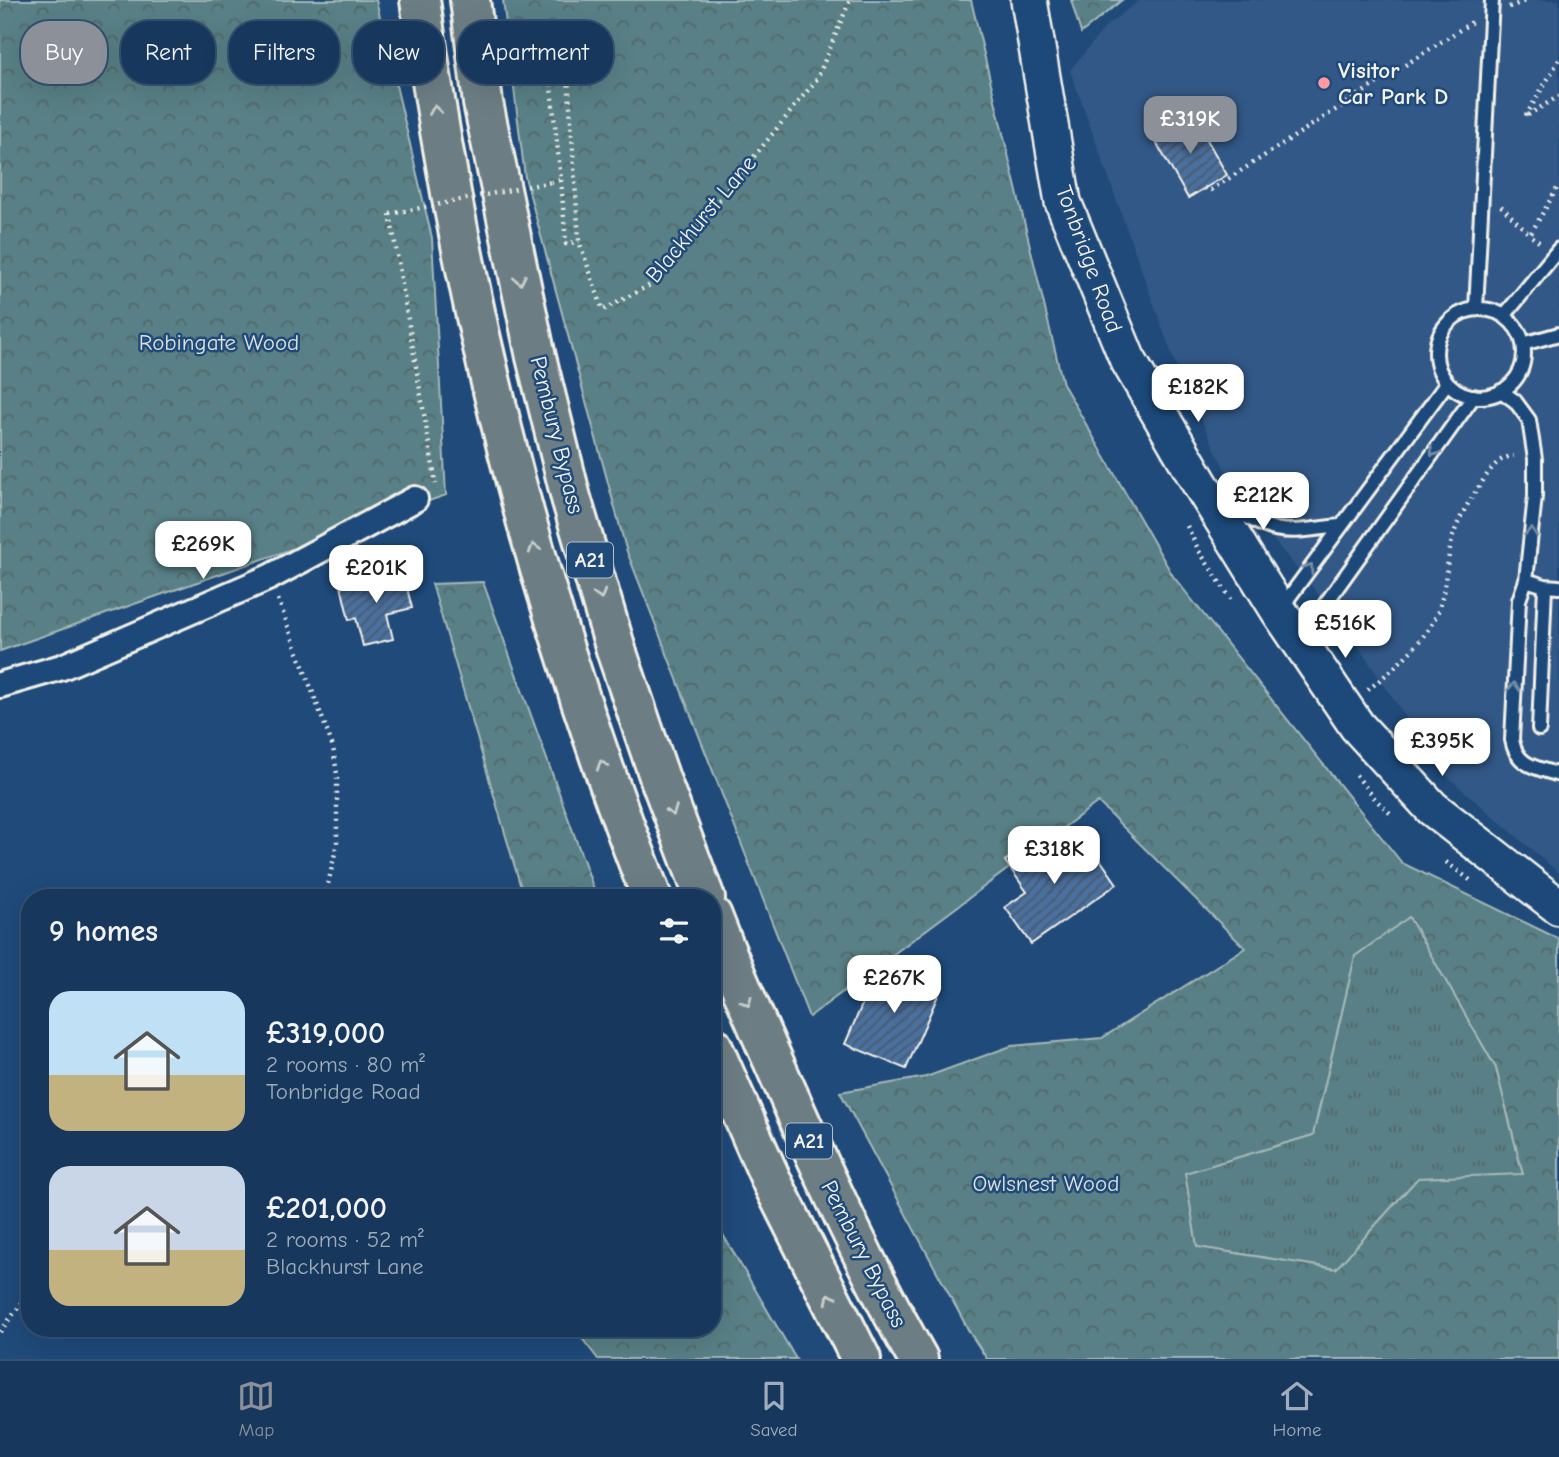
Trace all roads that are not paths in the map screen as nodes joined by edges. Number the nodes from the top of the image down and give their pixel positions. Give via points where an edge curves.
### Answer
1 (420, 0) edge
2 (470, 0) edge
3 (1028, 0) edge
4 (1491, 5) edge
5 (1557, 252) edge
6 (1476, 309) junction
7 (1504, 316) junction
8 (1559, 334) edge
9 (1523, 344) junction
10 (1447, 383) junction
11 (1501, 391) junction
12 (1474, 396) junction
13 (1199, 482) junction
14 (415, 499) road end
15 (1339, 526) junction
16 (1526, 580) junction
17 (1545, 586) junction
18 (1559, 587) edge
19 (1279, 611) junction
20 (1299, 641) junction
21 (0, 685) edge
22 (1539, 729) dead end
23 (1559, 775) edge
24 (649, 889) edge
25 (702, 889) edge
26 (1559, 907) edge
27 (721, 939) edge
28 (721, 1066) edge
29 (862, 1359) edge
30 (918, 1359) edge

24 -> 1 highway, A21 via 573,680 486,367 447,177
2 -> 25 highway, Pembury Bypass / A21 via 501,191 571,498 617,653
3 - 13 street, Tonbridge Road via 1063,202 1127,358
4 - 6 lane
5 - 7 lane
6 - 7 lane
6 - 10 lane via 1452,319 1438,341 1439,368
7 - 9 lane
8 - 9 lane
9 - 11 lane via 1520,371
10 - 12 lane
10 - 15 lane
11 - 12 lane
16 -> 11 lane via 1535,458 1529,420
12 -> 20 lane
13 - 15 lane via 1245,517 1272,530
13 - 19 street, Tonbridge Road
14 - 21 street via 270,577 62,667
19 -> 15 lane
16 - 17 lane
23 -> 16 lane via 1523,763 1514,754 1511,740 1519,600
17 - 18 lane
17 - 22 lane
19 - 20 street, Tonbridge Road
20 - 26 street, Tonbridge Road via 1345,710 1432,808
27 -> 30 highway, Pembury Bypass / A21 via 819,1163
29 -> 28 highway, A21 via 772,1182

